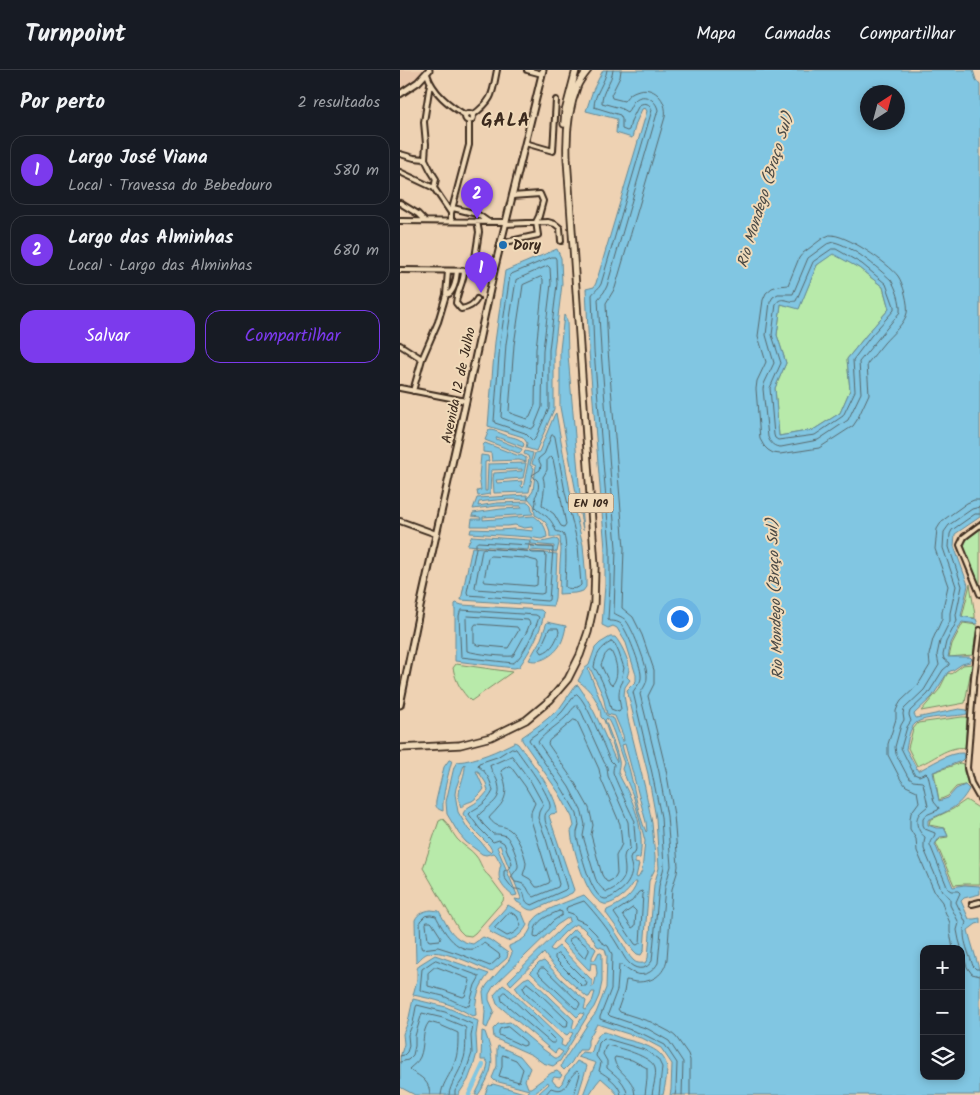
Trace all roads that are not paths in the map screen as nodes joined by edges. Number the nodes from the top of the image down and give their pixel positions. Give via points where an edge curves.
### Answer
1 (498, 70) edge
2 (527, 70) edge
3 (576, 70) edge
4 (583, 70) edge
5 (588, 70) edge
6 (428, 72) edge
7 (542, 72) edge
8 (430, 84) junction
9 (577, 86) junction
10 (400, 94) edge
11 (556, 100) dead end
12 (465, 115) junction
13 (473, 115) junction
14 (470, 121) junction
15 (566, 137) junction
16 (525, 142) junction
17 (400, 154) edge
18 (425, 158) junction
19 (400, 172) edge
20 (434, 188) junction
21 (512, 196) junction
22 (400, 203) edge
23 (453, 208) junction
24 (451, 213) junction
25 (400, 221) edge
26 (425, 221) junction
27 (451, 221) junction
28 (477, 222) junction
29 (488, 222) junction
30 (536, 222) junction
31 (506, 223) junction
32 (562, 241) dead end
33 (501, 243) junction
34 (400, 270) edge
35 (448, 271) junction
36 (457, 271) junction
37 (464, 271) junction
38 (473, 271) junction
39 (494, 271) junction
40 (446, 294) junction
41 (477, 299) dead end
42 (400, 345) edge
43 (422, 359) junction
44 (400, 388) edge
45 (412, 391) junction
46 (466, 401) junction
47 (400, 520) edge
48 (980, 525) edge
49 (436, 534) junction
50 (980, 594) edge
51 (980, 630) edge
52 (400, 705) edge
53 (402, 748) edge
54 (980, 799) edge
55 (980, 902) edge
56 (972, 904) dead end

1 - 13 street via 492,96
2 - 7 street
3 - 15 main road, EN 109 via 565,112
4 - 9 main road, EN 109
5 - 9 main road, EN 109
6 - 8 street
6 - 10 main road
7 - 16 main road, Avenida 12 de Julho
8 - 12 street
8 - 18 street via 424,122
9 - 15 main road, EN 109
11 - 16 street via 553,150
12 - 13 street via 469,112
12 - 14 street
13 - 14 street
14 - 23 street via 468,145
15 - 53 main road, EN 109 via 595,568 594,604 588,632 568,679 526,720 491,737 460,745
16 - 21 main road, Avenida 12 de Julho
17 - 18 street
18 - 20 street via 436,179
19 - 20 street
20 - 24 street
21 - 30 street via 540,194 543,201
21 - 31 main road, Avenida 12 de Julho
22 - 26 street
23 - 24 street
23 - 29 street via 477,214
24 - 27 street
25 - 26 street
26 - 27 street
27 - 28 street
28 - 29 street
28 - 38 street via 479,232
29 - 31 street
30 - 31 street
30 - 32 street via 548,222 560,228
30 - 33 street via 538,235
31 - 33 main road, Avenida 12 de Julho
33 - 39 main road, Avenida 12 de Julho
34 - 35 street
35 - 36 street
35 - 40 street
36 - 37 street
36 - 40 street via 452,291
37 - 38 street
37 - 41 street via 456,303 464,308 472,306
38 - 39 street
39 - 46 main road, Avenida 12 de Julho
40 - 43 street
42 - 43 street
43 - 45 street
44 - 45 street
45 - 46 street
46 - 49 main road, Avenida 12 de Julho
47 - 49 street
48 - 50 street via 964,537 960,546
49 - 52 main road, Avenida 12 de Julho
51 - 54 street via 968,768 971,783
55 - 56 street

